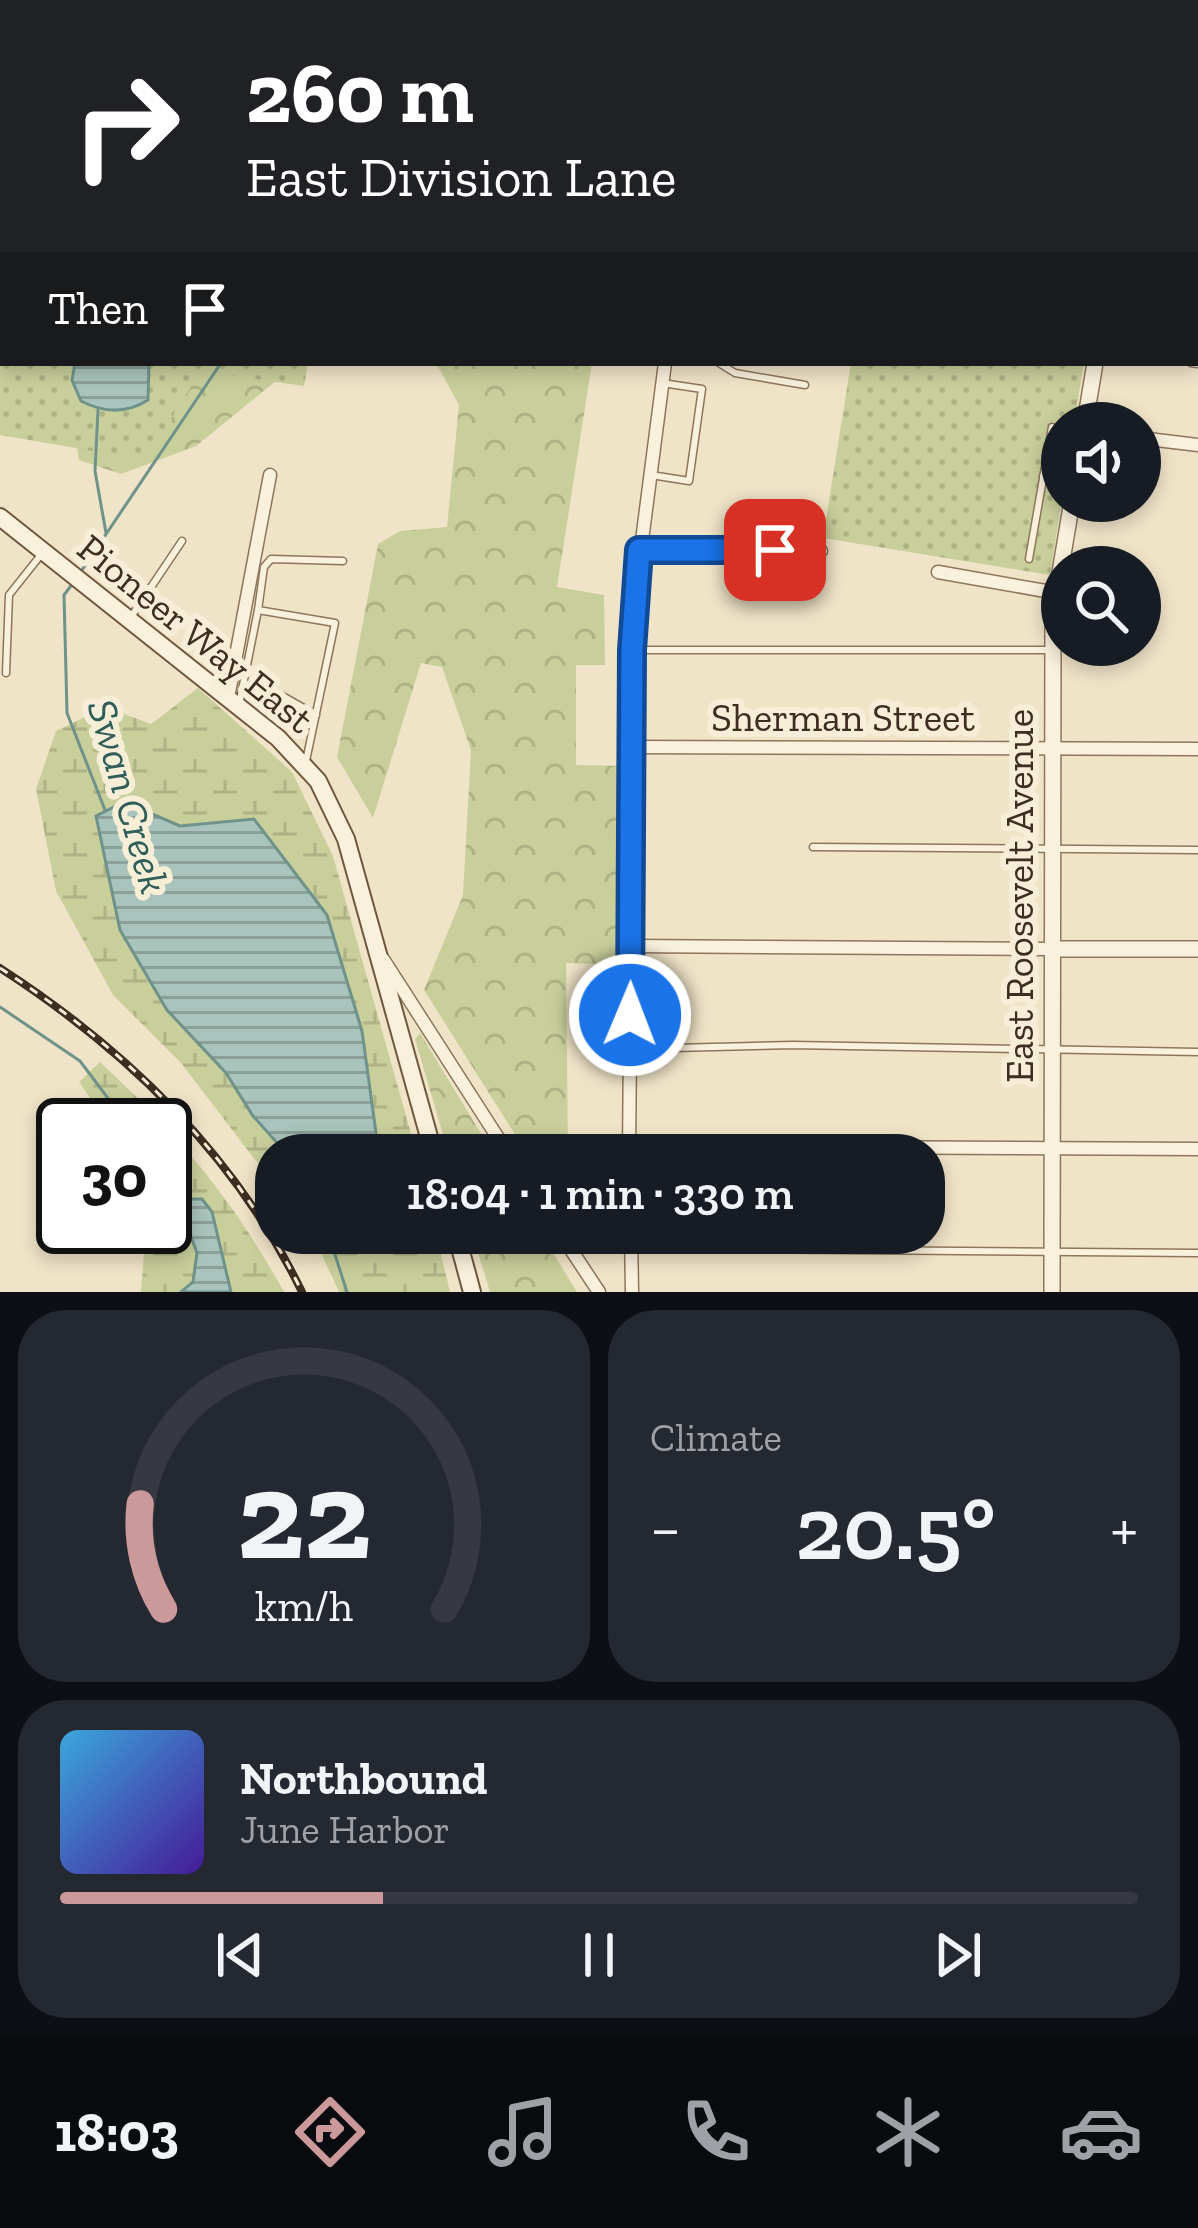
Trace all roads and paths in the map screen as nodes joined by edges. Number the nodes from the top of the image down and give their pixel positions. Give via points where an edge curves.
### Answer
1 (665, 366) edge
2 (723, 366) edge
3 (1094, 366) edge
4 (662, 383) junction
5 (805, 385) dead end
6 (1088, 402) edge
7 (1161, 441) edge
8 (1198, 445) edge
9 (648, 475) junction
10 (270, 476) dead end
11 (1041, 489) edge
12 (0, 517) edge
13 (182, 541) dead end
14 (639, 550) junction
15 (821, 550) dead end
16 (43, 551) junction
17 (1030, 559) dead end
18 (343, 561) dead end
19 (938, 572) dead end
20 (1041, 589) edge
21 (258, 610) junction
22 (129, 620) junction
23 (632, 650) junction
24 (1041, 650) edge
25 (1053, 666) edge
26 (6, 673) dead end
27 (272, 690) dead end
28 (233, 702) junction
29 (316, 715) junction
30 (632, 747) junction
31 (1053, 747) junction
32 (1198, 749) edge
33 (305, 764) junction
34 (814, 847) dead end
35 (1052, 847) junction
36 (1198, 850) edge
37 (631, 946) junction
38 (1198, 949) edge
39 (1052, 950) junction
40 (378, 951) junction
41 (630, 1049) junction
42 (1051, 1050) junction
43 (1198, 1052) edge
44 (428, 1134) edge
45 (496, 1134) edge
46 (629, 1134) edge
47 (1050, 1148) junction
48 (945, 1149) edge
49 (1198, 1149) edge
50 (945, 1247) edge
51 (1052, 1250) junction
52 (1198, 1253) edge
53 (462, 1254) edge
54 (574, 1254) edge
55 (631, 1254) edge
56 (472, 1292) edge
57 (598, 1292) edge
58 (632, 1292) edge
59 (1052, 1292) edge

1 - 4 street
2 - 5 lane
3 - 6 street
4 - 9 street
4 - 9 lane via 702,389 689,481
7 - 8 street
9 - 14 street
10 - 28 street
11 - 17 lane
12 - 16 main road, Pioneer Way East
13 - 22 lane
14 - 15 street
14 - 23 street
16 - 22 main road, Pioneer Way East
16 - 26 lane via 9,595
18 - 21 lane via 271,560
19 - 20 street
21 - 28 lane
21 - 29 lane via 335,623
22 - 28 main road, Pioneer Way East
23 - 24 lane
23 - 30 street
25 - 31 street, East Roosevelt Avenue
27 - 29 lane
28 - 33 main road, Pioneer Way East
29 - 33 lane
30 - 31 street, Sherman Street
30 - 37 street
31 - 32 street, Sherman Street
31 - 35 street, East Roosevelt Avenue
33 - 40 main road, Pioneer Way East via 346,839
34 - 35 lane
35 - 36 lane
35 - 39 street, East Roosevelt Avenue
37 - 39 street
37 - 41 street
38 - 39 street
39 - 42 street, East Roosevelt Avenue
40 - 44 main road, Pioneer Way East
40 - 45 street
41 - 42 lane
41 - 46 street
42 - 43 lane
42 - 47 street, East Roosevelt Avenue
47 - 48 street
47 - 49 street
47 - 51 street, East Roosevelt Avenue
50 - 51 lane
51 - 52 lane
51 - 59 street, East Roosevelt Avenue
53 - 56 main road
54 - 57 street
55 - 58 street

